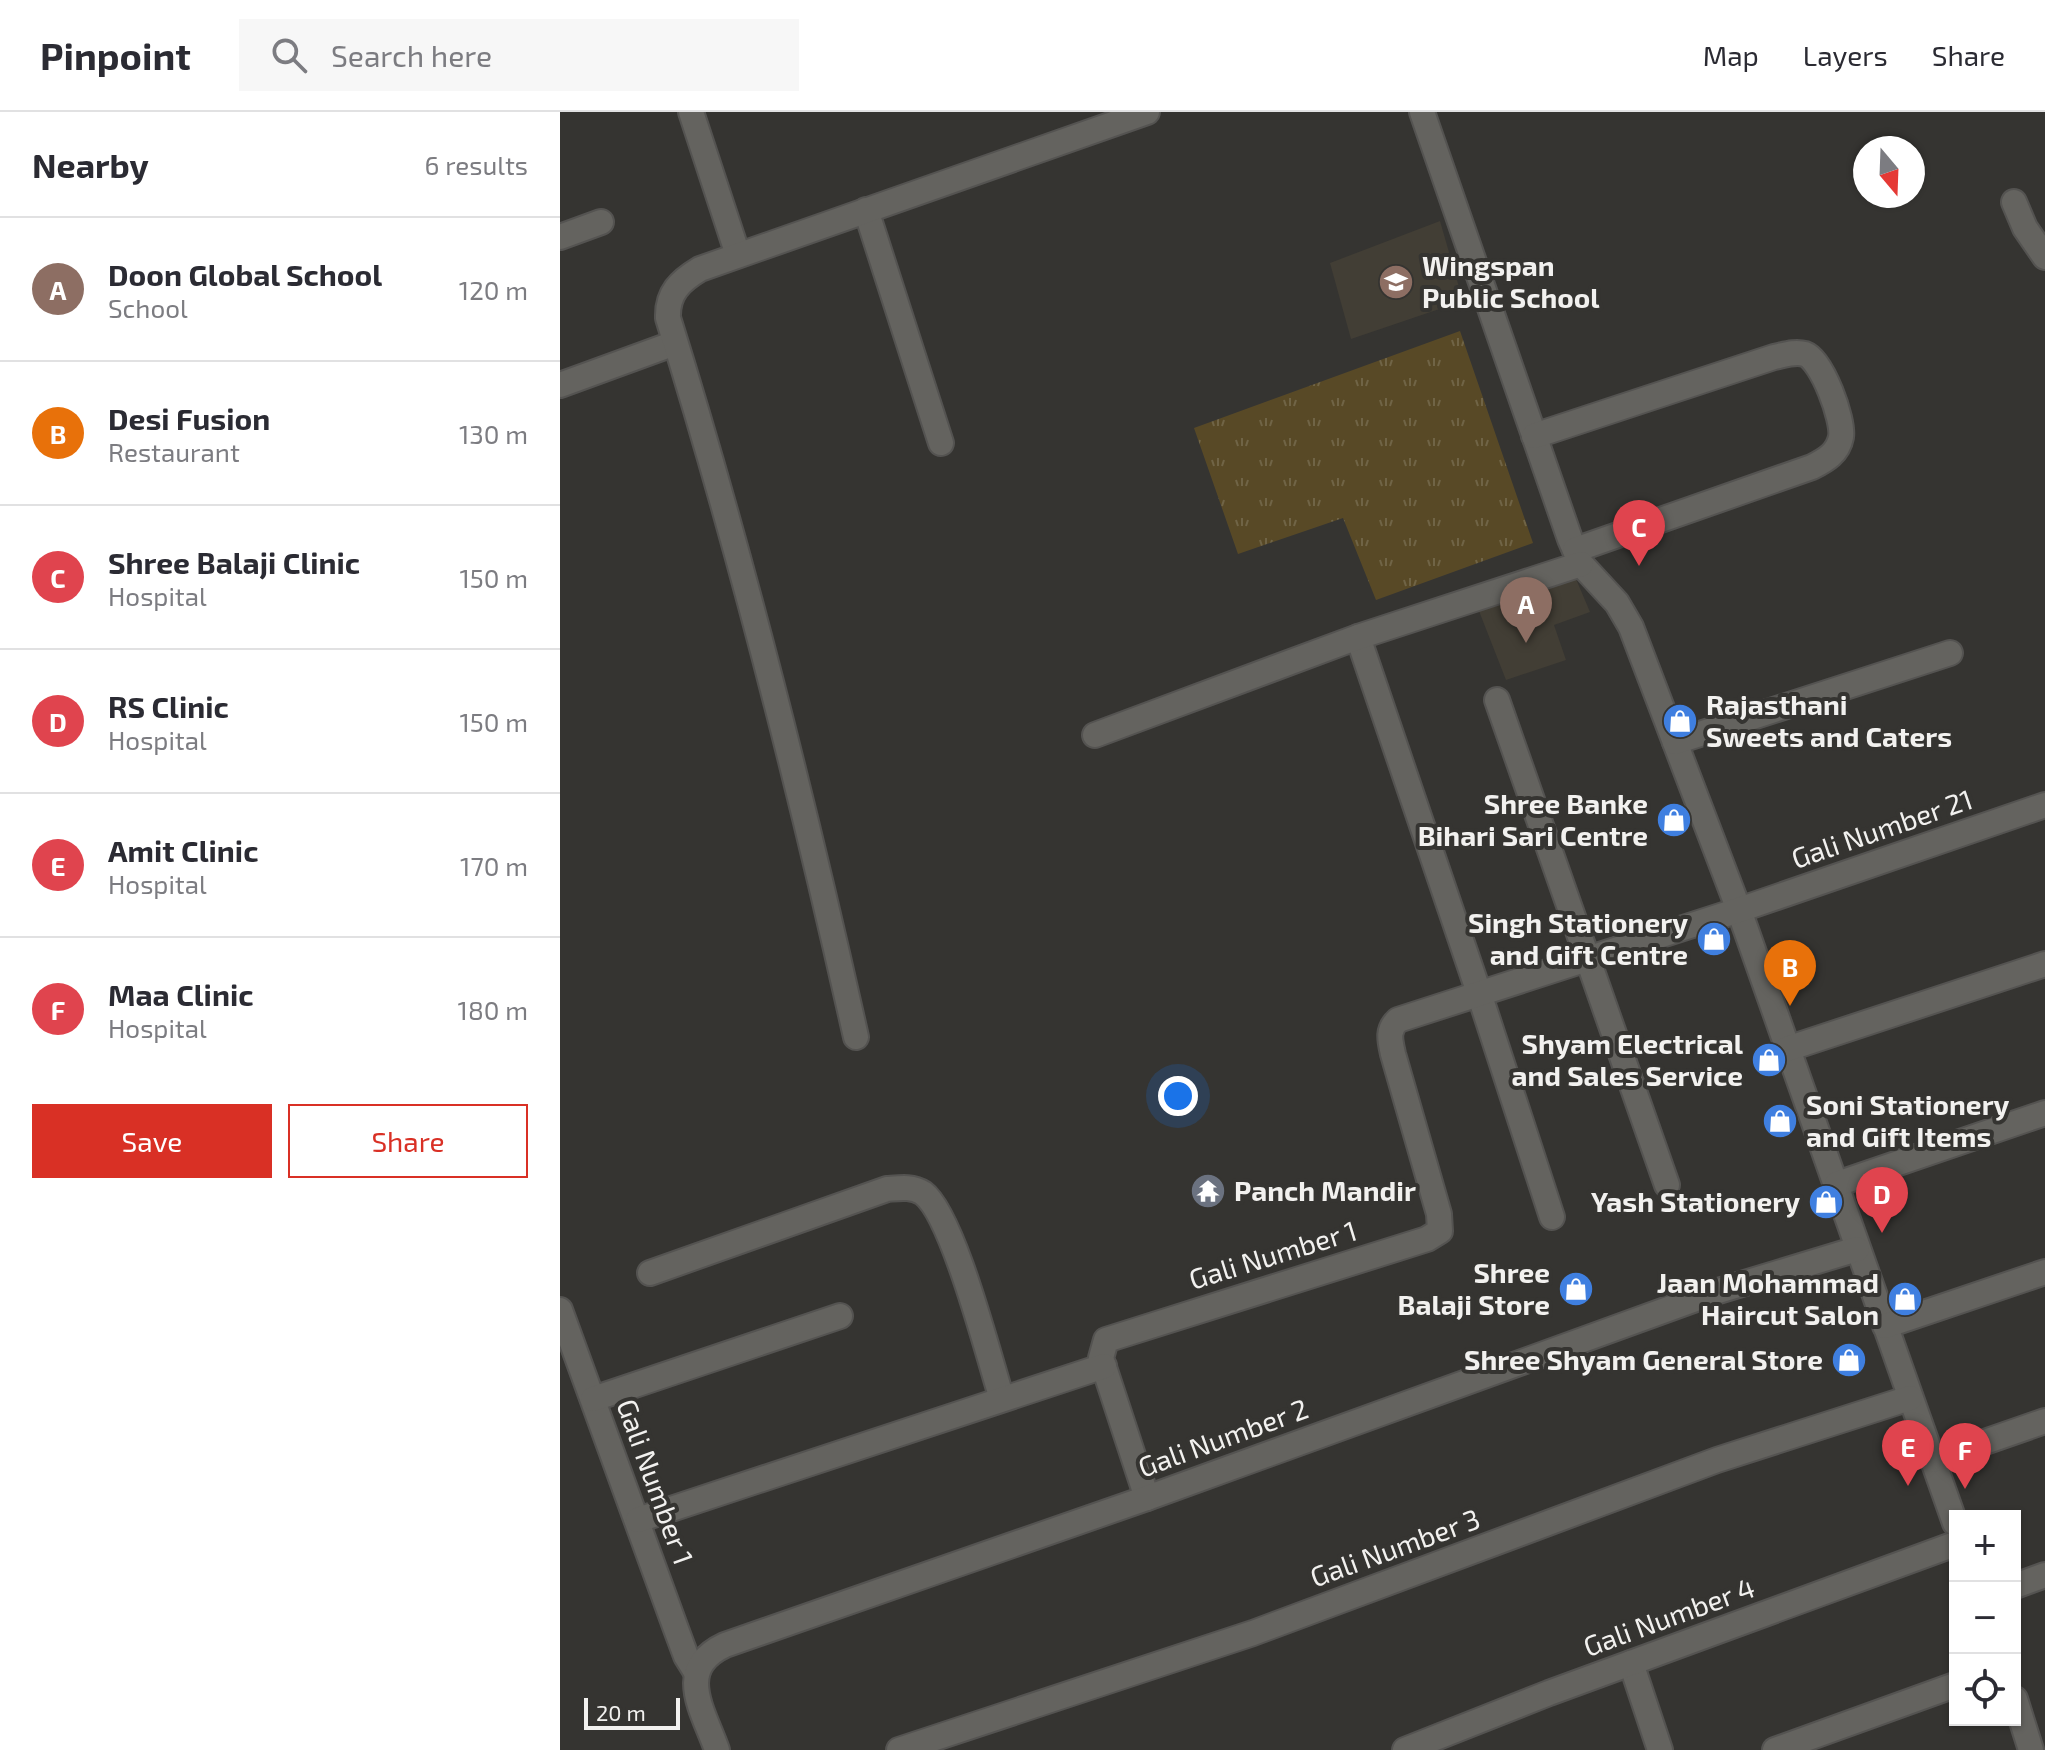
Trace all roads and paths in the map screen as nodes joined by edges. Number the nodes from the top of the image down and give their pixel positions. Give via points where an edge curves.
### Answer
1 (691, 112) edge
2 (1147, 112) edge
3 (1422, 112) edge
4 (1120, 117) edge
5 (2014, 202) dead end
6 (866, 210) junction
7 (601, 222) dead end
8 (560, 237) edge
9 (738, 255) junction
10 (2045, 257) edge
11 (675, 343) junction
12 (560, 385) edge
13 (1534, 436) junction
14 (941, 443) dead end
15 (1578, 557) junction
16 (1358, 637) junction
17 (1950, 653) dead end
18 (1497, 700) dead end
19 (1095, 735) dead end
20 (1675, 742) junction
21 (2045, 805) edge
22 (1739, 910) junction
23 (1587, 959) junction
24 (2045, 964) edge
25 (1479, 993) junction
26 (856, 1037) dead end
27 (1787, 1049) junction
28 (2045, 1113) edge
29 (1837, 1184) junction
30 (1667, 1185) dead end
31 (1552, 1217) dead end
32 (1857, 1249) junction
33 (2045, 1272) edge
34 (650, 1273) dead end
35 (560, 1310) edge
36 (840, 1316) dead end
37 (1885, 1326) junction
38 (1104, 1366) junction
39 (1910, 1398) junction
40 (593, 1399) junction
41 (1002, 1399) junction
42 (2045, 1421) edge
43 (1933, 1460) junction
44 (1147, 1498) junction
45 (1950, 1510) edge
46 (638, 1520) junction
47 (1949, 1546) edge
48 (2045, 1575) edge
49 (2021, 1584) edge
50 (1631, 1663) junction
51 (696, 1672) junction
52 (1949, 1687) edge
53 (2021, 1715) edge
54 (2033, 1748) edge
55 (717, 1750) edge
56 (899, 1750) edge
57 (1405, 1750) edge
58 (1660, 1750) edge
59 (1775, 1750) edge

1 - 9 street
2 - 4 street
3 - 13 street
4 - 6 street
5 - 10 street
6 - 9 street
6 - 14 street
7 - 8 street
9 - 11 street via 700,269 673,290 667,305
11 - 12 street
11 - 26 street via 762,644
13 - 15 street
13 - 15 street via 1774,357 1803,353 1821,369 1841,426 1836,449 1827,459
15 - 16 street
15 - 20 street via 1624,614
16 - 19 street
16 - 25 street
17 - 20 street
18 - 23 street
20 - 22 street
21 - 22 street, Gali Number 21
22 - 23 street, Gali Number 1
22 - 27 street
23 - 25 street, Gali Number 1
23 - 30 street
24 - 27 street
25 - 31 street
25 - 38 street, Gali Number 1 via 1398,1020 1391,1027 1393,1054 1439,1214 1440,1231 1435,1236 1118,1334 1103,1346
27 - 29 street
28 - 29 street
29 - 32 street
32 - 37 street
32 - 44 street, Gali Number 2 via 1715,1292
33 - 37 street
34 - 41 street via 887,1189 908,1187 923,1193 938,1211 952,1240
35 - 40 street, Gali Number 1
36 - 40 street
37 - 39 street
38 - 41 street
38 - 44 street
39 - 43 street
39 - 56 street, Gali Number 3 via 1717,1460 1253,1633
40 - 46 street, Gali Number 1
41 - 46 street
42 - 43 street
43 - 45 street
44 - 51 street, Gali Number 2 via 725,1645 705,1656
46 - 51 street, Gali Number 1
47 - 50 street, Gali Number 4
48 - 49 street
50 - 57 street, Gali Number 4
50 - 58 street
51 - 55 street via 699,1699
52 - 59 street
53 - 54 street

